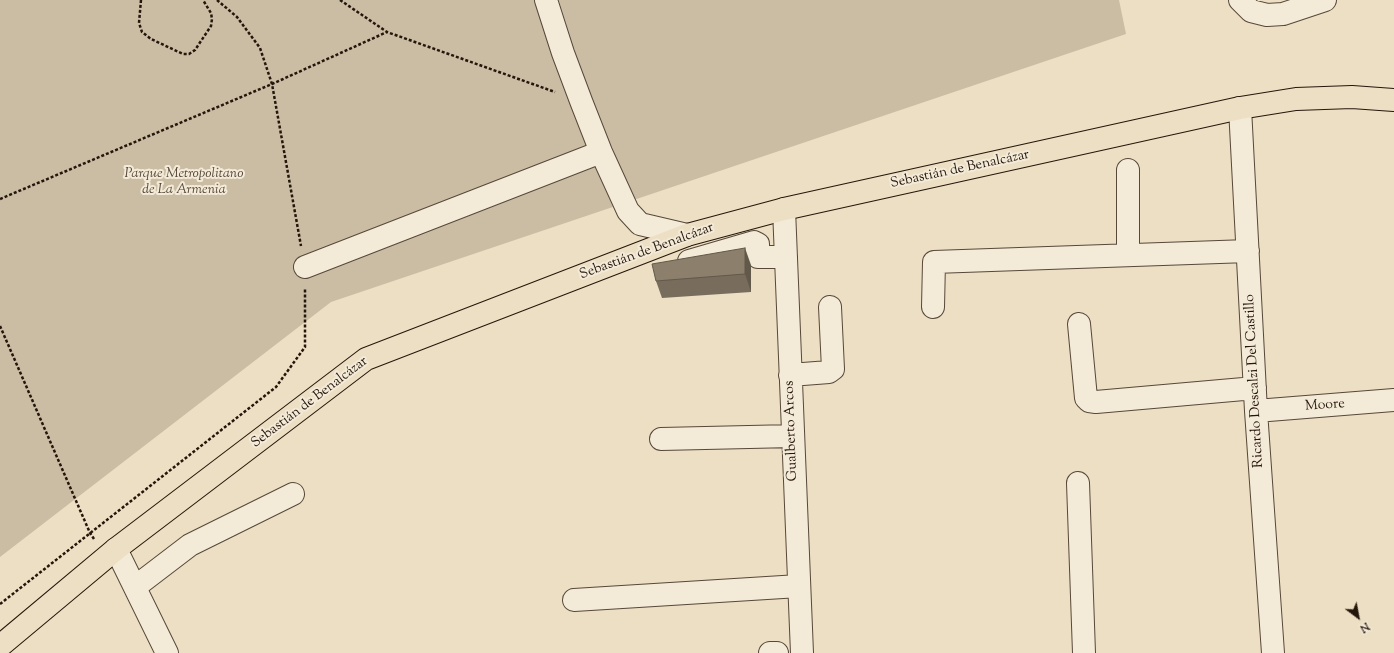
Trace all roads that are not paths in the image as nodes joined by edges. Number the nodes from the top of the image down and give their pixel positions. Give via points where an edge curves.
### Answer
1 (546, 0) edge
2 (1240, 0) edge
3 (1325, 0) edge
4 (1394, 100) edge
5 (1240, 108) junction
6 (601, 152) junction
7 (1128, 170) dead end
8 (784, 209) junction
9 (687, 235) junction
10 (1248, 251) junction
11 (1128, 255) junction
12 (786, 257) junction
13 (670, 266) edge
14 (305, 268) road end
15 (830, 307) dead end
16 (933, 307) dead end
17 (1079, 324) dead end
18 (790, 375) junction
19 (1255, 388) junction
20 (1394, 400) edge
21 (1256, 411) junction
22 (793, 436) junction
23 (662, 439) dead end
24 (1078, 483) dead end
25 (292, 494) dead end
26 (111, 553) junction
27 (799, 586) junction
28 (135, 587) junction
29 (574, 600) dead end
30 (0, 646) edge
31 (167, 653) edge
32 (770, 653) edge
33 (776, 653) edge
34 (802, 653) edge
35 (1084, 653) edge
36 (1273, 653) edge

1 - 6 street via 563,53
2 - 3 street via 1251,10 1266,15 1283,14
4 - 5 main road, Sebastián de Benalcázar via 1352,97 1296,99
5 - 8 main road, Sebastián de Benalcázar
5 - 10 street, Ricardo Descalzi Del Castillo
6 - 9 street via 628,211 640,224
6 - 14 street
7 - 11 street
8 - 9 main road, Sebastián de Benalcázar
8 - 12 street, Gualberto Arcos
9 - 26 main road, Sebastián de Benalcázar via 366,359
10 - 11 street
10 - 19 street, Ricardo Descalzi Del Castillo
11 - 16 street via 934,262
12 - 13 street via 758,257 758,244 754,242
12 - 18 street, Gualberto Arcos
15 - 18 street via 833,369 829,372
17 - 19 street via 1086,398 1089,401
18 - 22 street, Gualberto Arcos
19 - 21 street, Ricardo Descalzi Del Castillo
20 - 21 street, Moore
21 - 36 street, Ricardo Descalzi Del Castillo
22 - 23 street
22 - 27 street, Gualberto Arcos
24 - 35 street
25 - 28 street via 190,545
26 - 28 street
26 - 30 main road, Sebastián de Benalcázar
27 - 29 street
27 - 34 street, Gualberto Arcos
28 - 31 street
32 - 33 street

